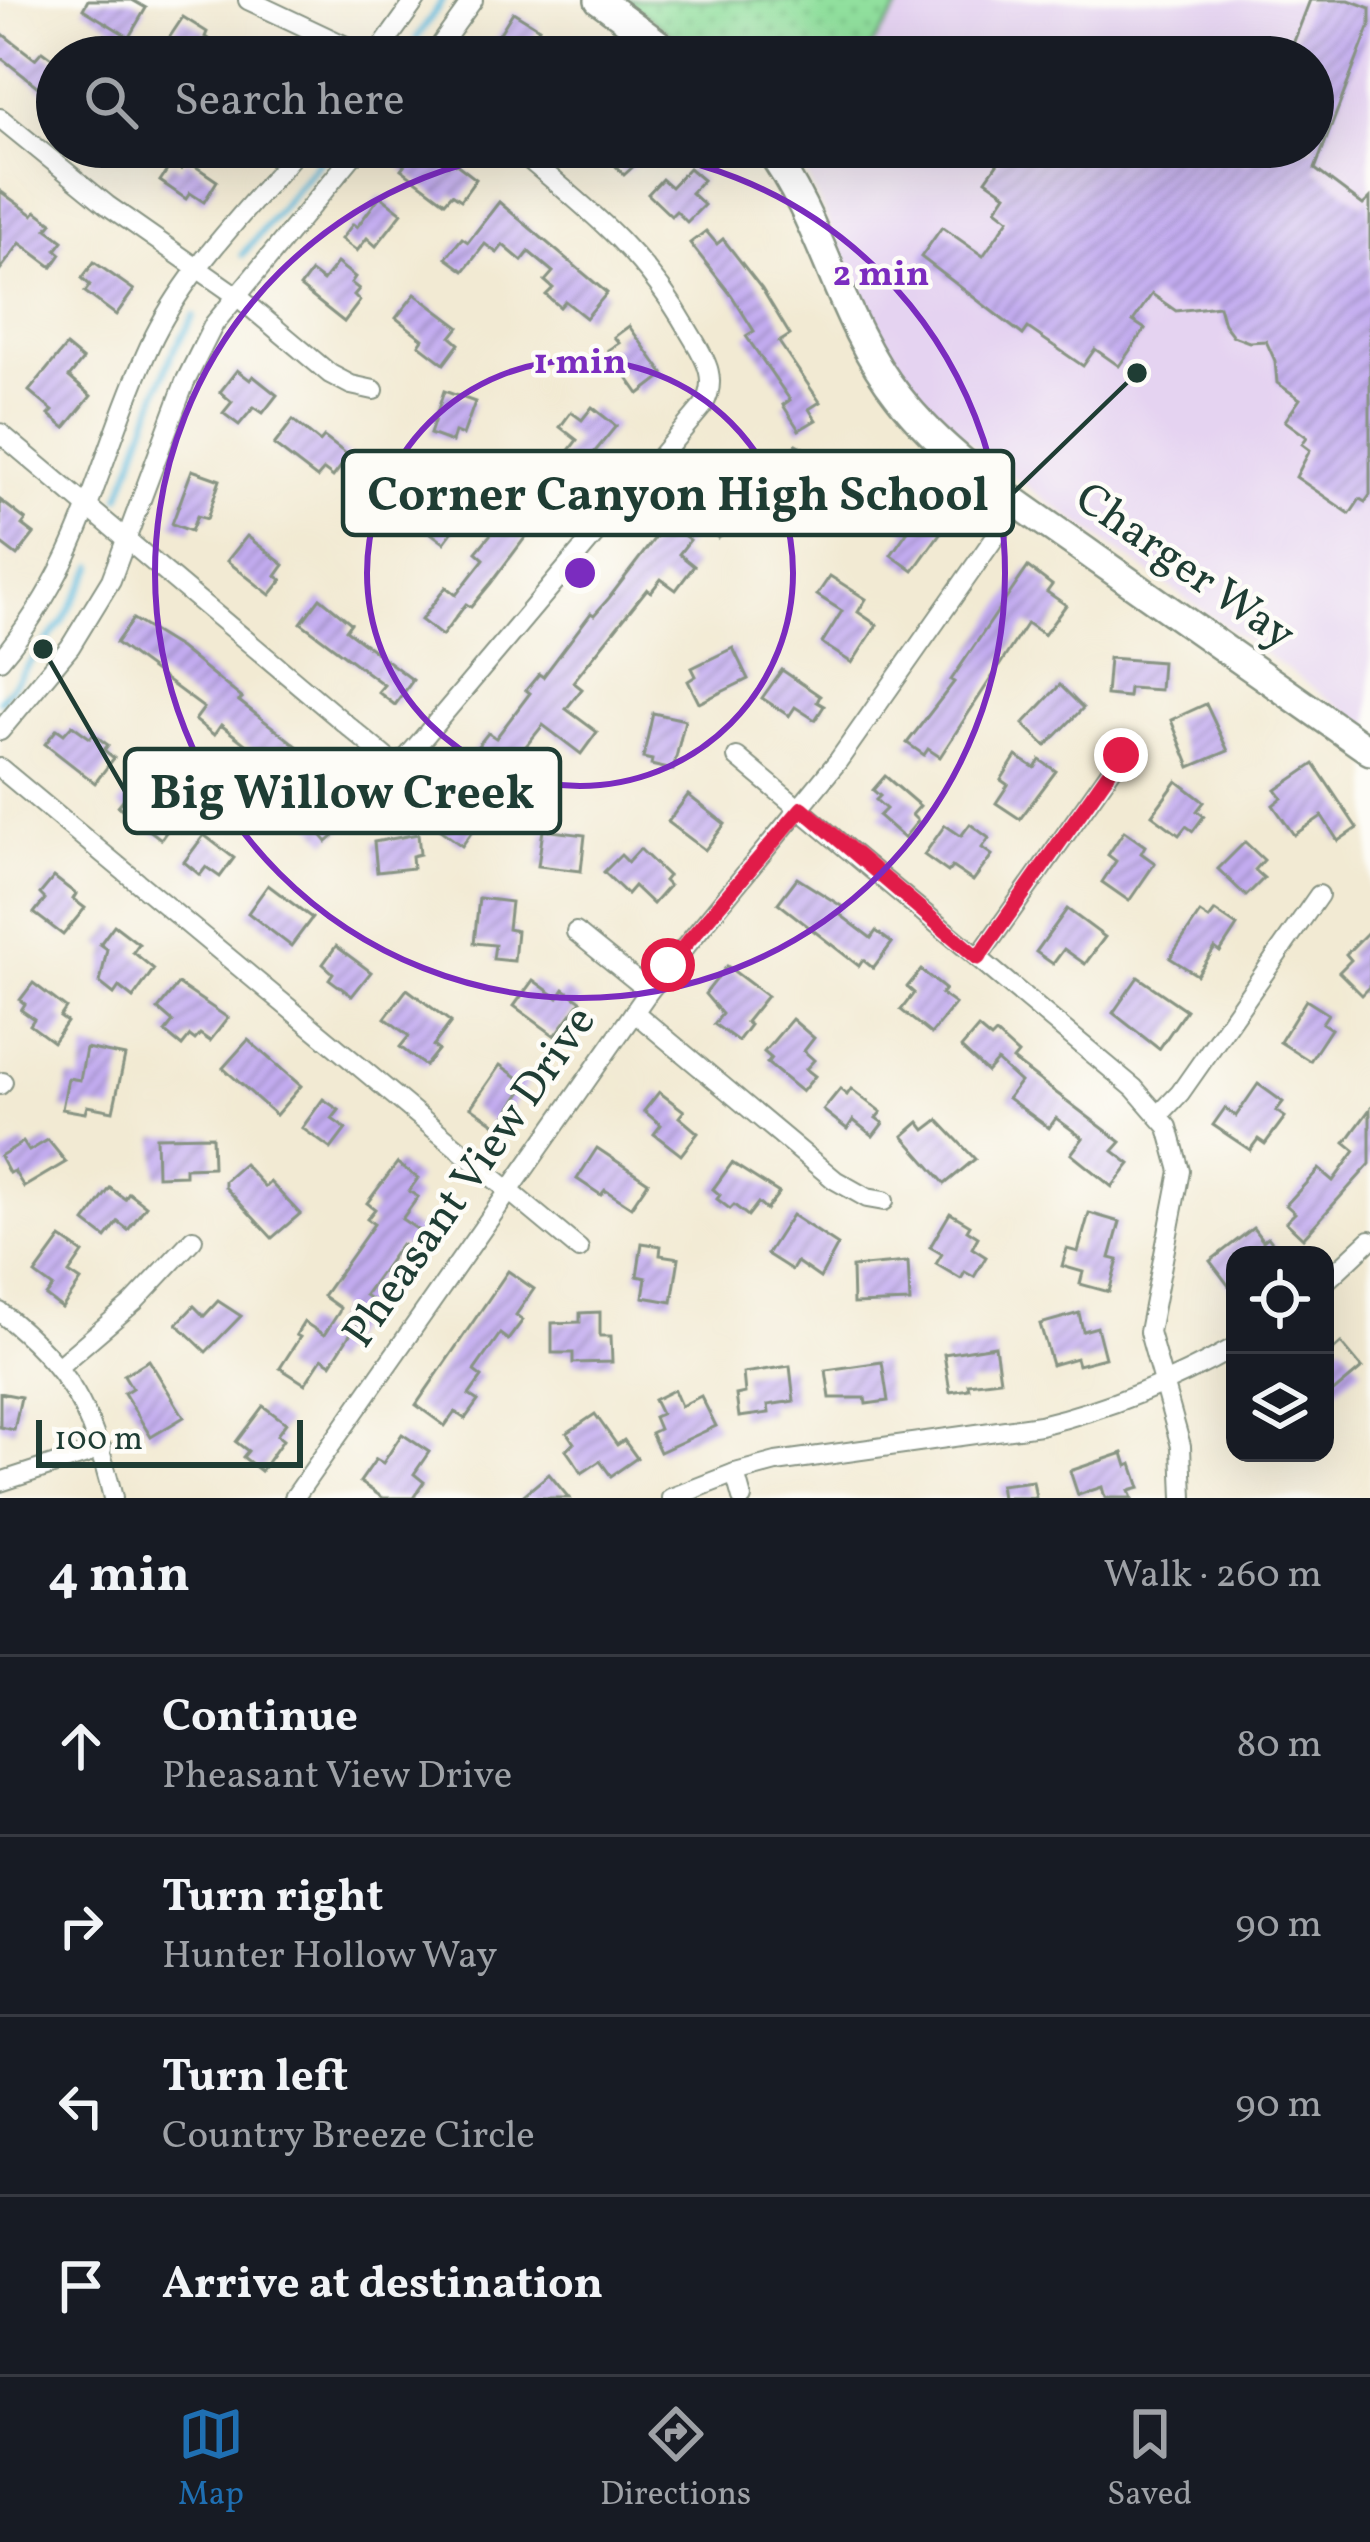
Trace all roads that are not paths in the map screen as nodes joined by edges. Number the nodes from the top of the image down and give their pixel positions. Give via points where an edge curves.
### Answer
1 (248, 0) edge
2 (416, 0) edge
3 (473, 0) edge
4 (598, 0) edge
5 (326, 36) edge
6 (388, 36) edge
7 (447, 36) edge
8 (647, 36) edge
9 (0, 118) edge
10 (36, 148) edge
11 (61, 168) edge
12 (283, 168) edge
13 (343, 168) edge
14 (539, 168) edge
15 (782, 168) edge
16 (200, 269) junction
17 (237, 296) junction
18 (374, 390) dead end
19 (0, 433) edge
20 (1019, 502) junction
21 (89, 509) junction
22 (128, 541) junction
23 (0, 660) edge
24 (0, 731) edge
25 (1370, 751) edge
26 (1121, 755) dead end
27 (737, 757) dead end
28 (0, 768) edge
29 (802, 808) junction
30 (1319, 895) dead end
31 (576, 932) dead end
32 (978, 958) junction
33 (649, 991) junction
34 (634, 1012) junction
35 (1160, 1114) junction
36 (509, 1191) junction
37 (884, 1201) dead end
38 (193, 1239) dead end
39 (1370, 1240) edge
40 (579, 1249) dead end
41 (1334, 1274) edge
42 (0, 1312) edge
43 (1226, 1352) edge
44 (59, 1366) junction
45 (1165, 1385) junction
46 (102, 1449) junction
47 (735, 1473) junction
48 (0, 1482) edge
49 (113, 1498) edge
50 (294, 1498) edge
51 (671, 1498) edge
52 (742, 1498) edge
53 (1183, 1498) edge

1 - 5 street
2 - 6 street
3 - 7 street
4 - 8 street
9 - 10 street
11 - 16 street
12 - 16 street
13 - 17 street
14 - 22 street via 655,275 712,375 703,406 398,768
15 - 20 street, Charger Way via 881,374 932,434
16 - 17 street
16 - 21 street via 149,347
17 - 18 street via 330,374
17 - 22 street via 190,370
19 - 21 street
20 - 25 street, Charger Way
20 - 29 street, Pheasant View Drive
21 - 22 street
21 - 23 street via 51,592
22 - 24 street via 70,647
26 - 32 street
27 - 29 street
28 - 36 street
29 - 32 street
29 - 33 street, Pheasant View Drive
30 - 35 street
31 - 33 street
32 - 35 street
33 - 34 street, Pheasant View Drive
34 - 36 street, Pheasant View Drive
34 - 37 street via 835,1180
35 - 45 street via 1180,1171 1149,1332
36 - 40 street
36 - 50 street, Pheasant View Drive
38 - 44 street
39 - 41 street
42 - 44 street
43 - 45 street
44 - 46 street
45 - 47 street via 1040,1425
45 - 53 street via 1181,1446
46 - 48 street
46 - 49 street
47 - 51 street
47 - 52 street

